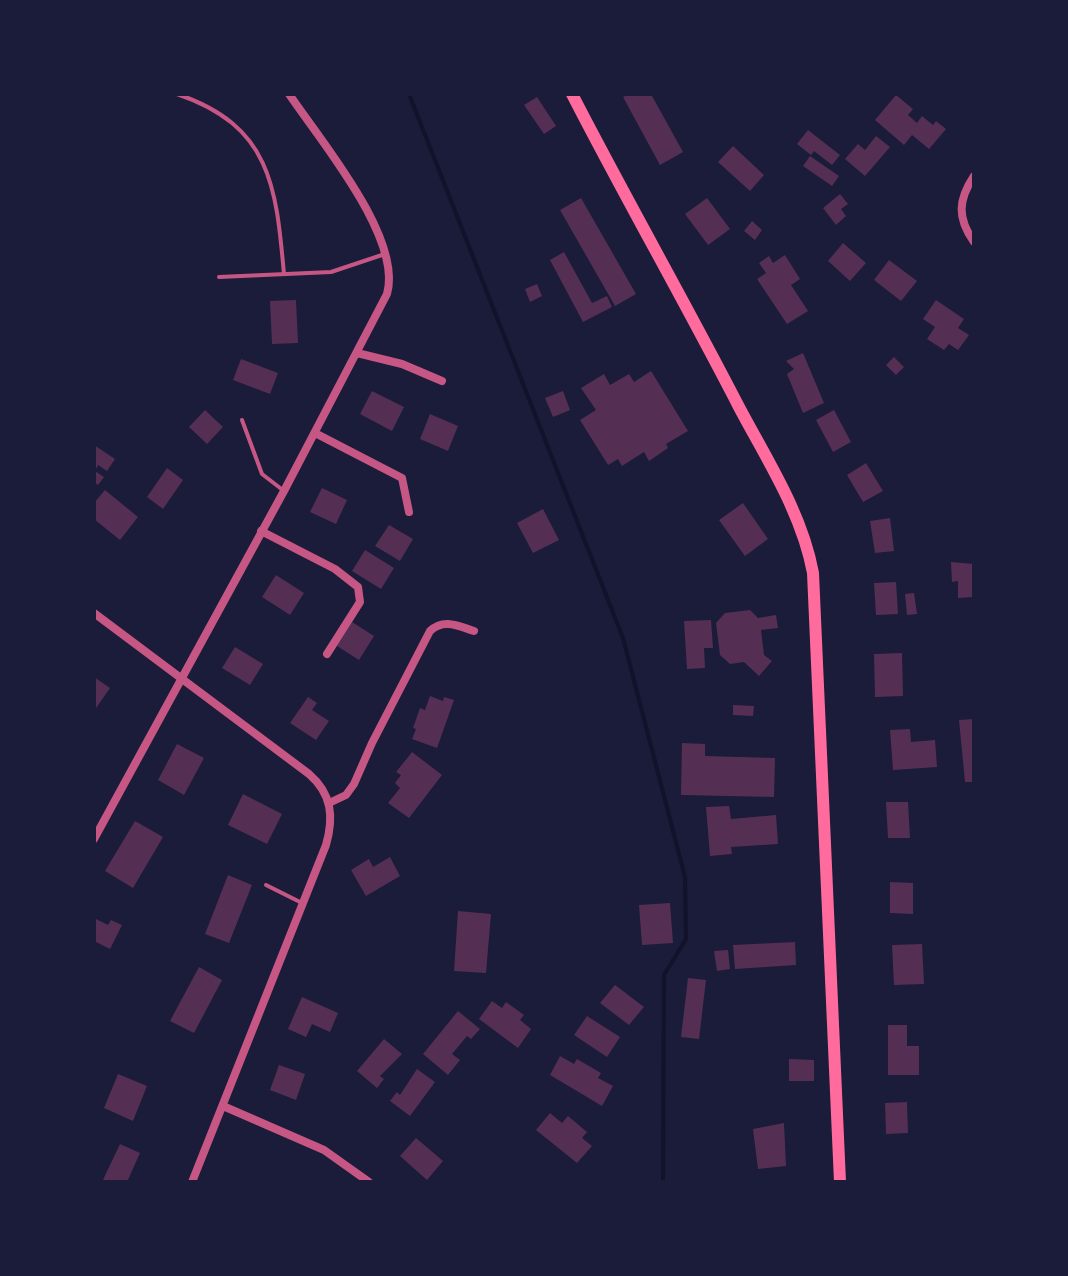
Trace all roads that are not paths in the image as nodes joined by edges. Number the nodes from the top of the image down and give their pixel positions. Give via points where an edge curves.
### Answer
1 (177, 94) edge
2 (289, 94) edge
3 (572, 94) edge
4 (974, 176) edge
5 (974, 242) edge
6 (386, 254) junction
7 (284, 274) junction
8 (219, 277) dead end
9 (357, 353) junction
10 (442, 381) dead end
11 (242, 420) dead end
12 (315, 433) junction
13 (284, 491) junction
14 (409, 512) dead end
15 (261, 531) junction
16 (94, 613) edge
17 (474, 631) dead end
18 (327, 654) dead end
19 (180, 678) junction
20 (329, 803) junction
21 (94, 839) edge
22 (266, 885) dead end
23 (304, 904) junction
24 (223, 1106) junction
25 (192, 1182) edge
26 (369, 1182) edge
27 (840, 1182) edge

1 - 7 lane via 225,116 255,149 274,193
2 - 6 street via 369,213
3 - 27 main road via 717,363 807,545 813,573
4 - 5 street via 960,214
6 - 7 lane via 338,270
6 - 9 street via 387,294
7 - 8 lane
9 - 10 street
9 - 12 street
11 - 13 lane via 262,474
12 - 13 street
12 - 14 street via 402,478
13 - 15 street
15 - 18 street via 335,569 358,587 360,602
15 - 19 street
16 - 19 street
17 - 20 street via 448,623 430,631 354,784
19 - 20 street via 309,774
19 - 21 street
20 - 23 street via 330,832
22 - 23 lane
23 - 24 street
24 - 25 street
24 - 26 street via 324,1150

